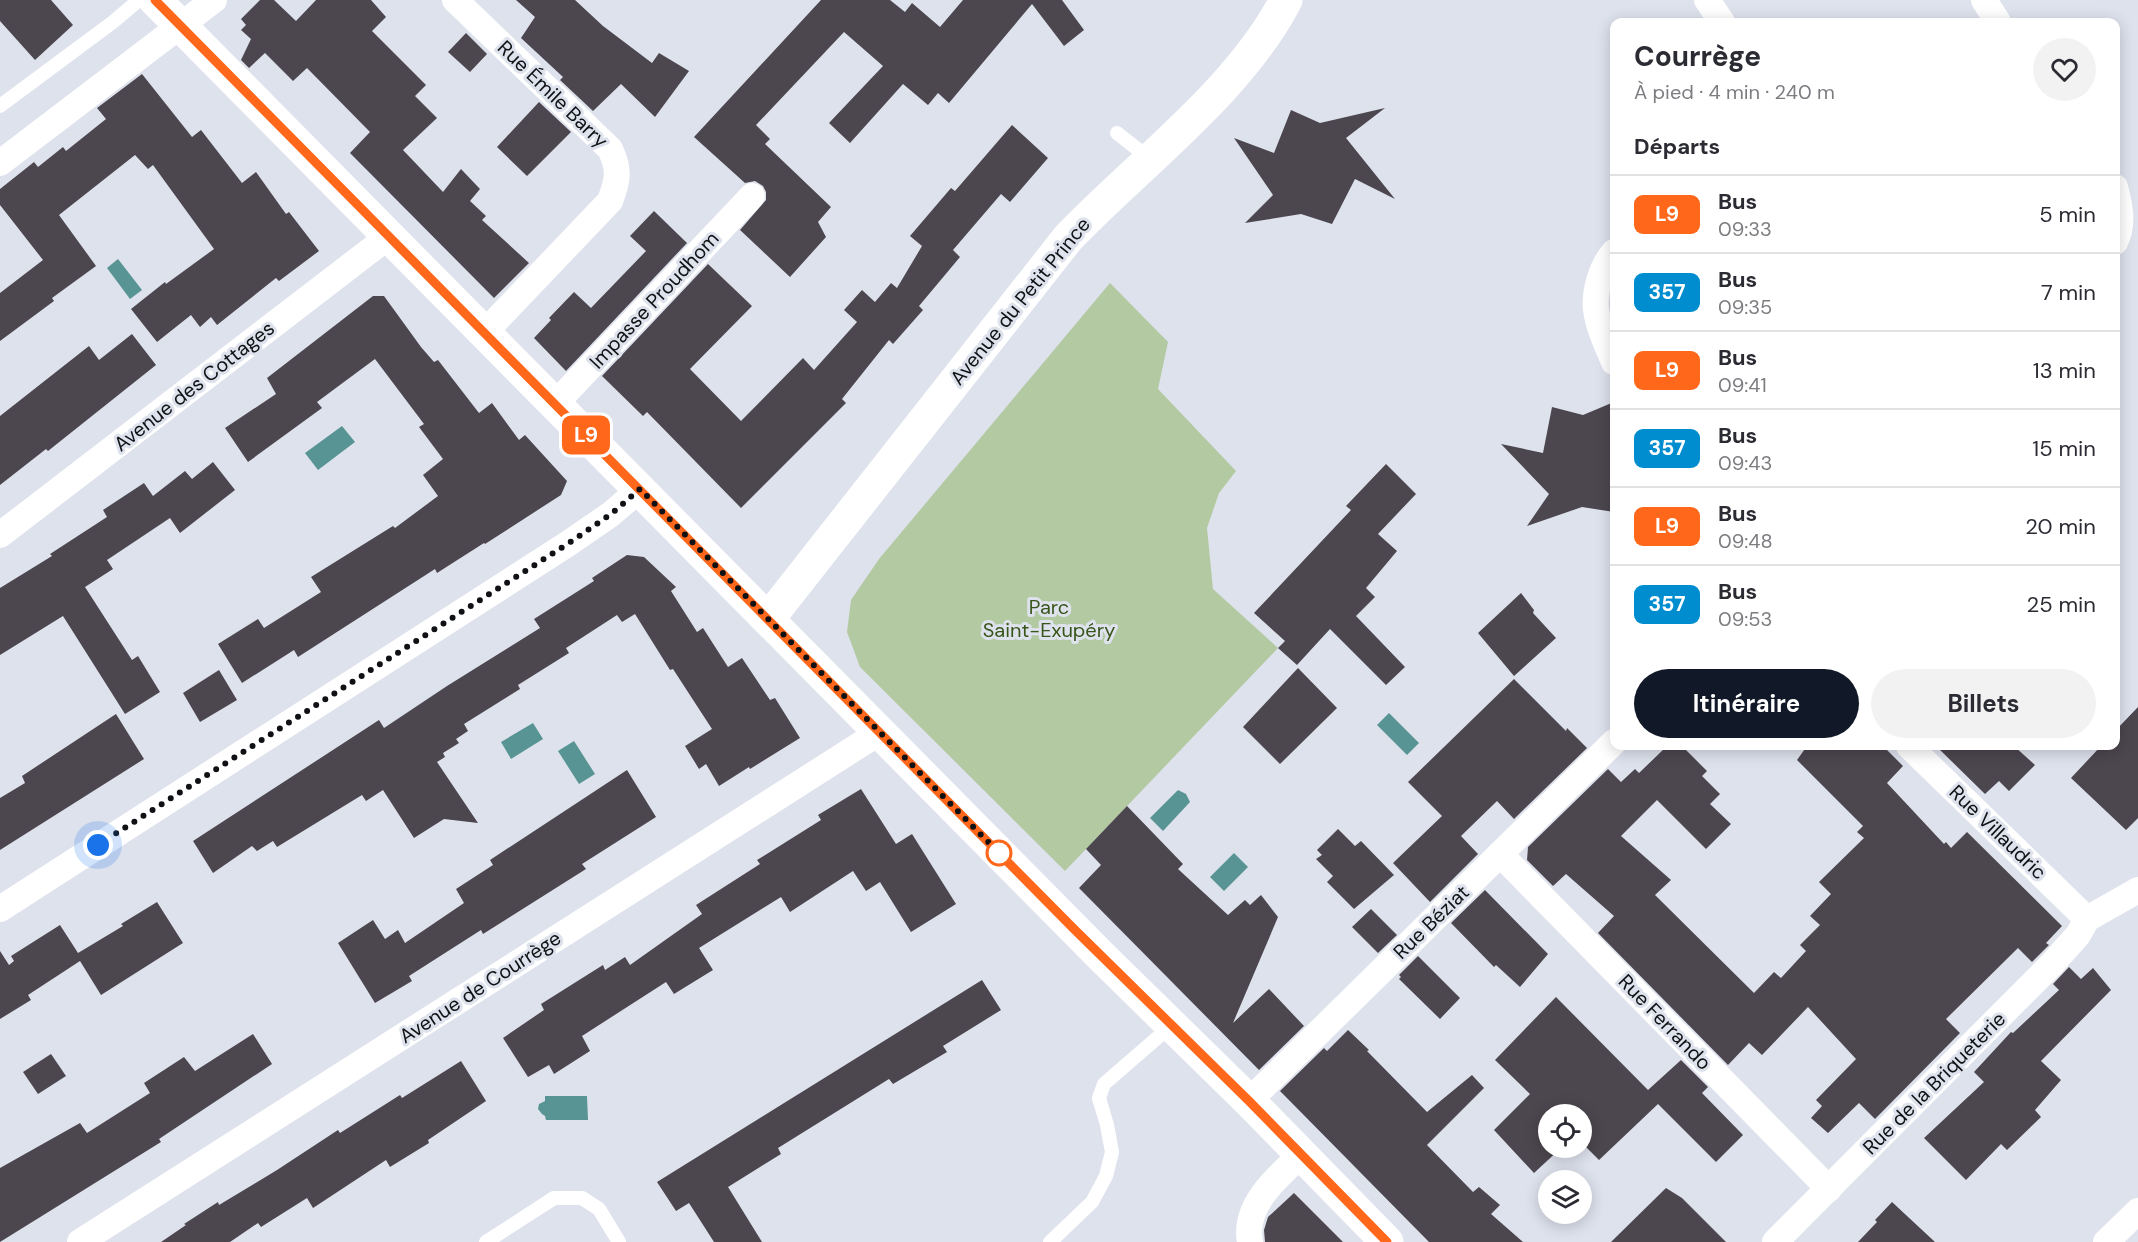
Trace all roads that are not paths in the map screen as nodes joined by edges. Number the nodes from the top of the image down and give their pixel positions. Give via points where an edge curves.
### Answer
1 (139, 0) edge
2 (155, 0) edge
3 (214, 0) edge
4 (455, 0) edge
5 (1286, 0) edge
6 (1707, 0) edge
7 (1984, 0) edge
8 (1719, 18) edge
9 (1995, 18) edge
10 (181, 26) junction
11 (0, 106) edge
12 (1117, 133) dead end
13 (1150, 159) junction
14 (0, 163) edge
15 (752, 196) dead end
16 (2120, 207) edge
17 (2120, 228) edge
18 (389, 236) junction
19 (1610, 256) edge
20 (485, 332) junction
21 (1610, 352) edge
22 (555, 404) junction
23 (640, 489) junction
24 (0, 535) edge
25 (769, 618) junction
26 (880, 732) junction
27 (1610, 746) edge
28 (1913, 750) edge
29 (1500, 854) junction
30 (2138, 890) edge
31 (0, 909) edge
32 (2087, 919) junction
33 (1172, 1025) junction
34 (1249, 1101) junction
35 (1301, 1155) junction
36 (1829, 1189) junction
37 (2138, 1211) edge
38 (80, 1242) edge
39 (486, 1242) edge
40 (619, 1242) edge
41 (1050, 1242) edge
42 (1250, 1242) edge
43 (1387, 1242) edge
44 (1775, 1242) edge
45 (2106, 1242) edge

1 - 11 lane
2 - 10 main road
3 - 10 street
4 - 20 street, Rue Émile Barry via 610,149 617,164 617,183 610,201
5 - 13 main road, Avenue du Petit Prince via 1255,49 1219,92
6 - 8 street
7 - 9 street
10 - 14 street
10 - 18 main road
12 - 13 lane
13 - 25 main road, Avenue du Petit Prince via 1104,201 1042,268
15 - 22 street, Impasse Proudhom
16 - 17 street
18 - 20 main road
18 - 24 street, Avenue des Cottages
19 - 21 street via 1599,280 1596,309
20 - 22 main road
22 - 23 main road
23 - 25 main road
23 - 31 street via 569,543
25 - 26 main road
26 - 33 main road
26 - 38 street, Avenue de Courrège
27 - 29 street, Rue Béziat
28 - 32 street, Rue Villaudric
29 - 34 street, Rue Béziat
29 - 36 street, Rue Ferrando
30 - 32 street
32 - 36 street, Rue de la Briqueterie via 2051,965
33 - 34 main road
33 - 41 lane via 1104,1084 1099,1098 1112,1152 1106,1176 1092,1202
34 - 35 main road
35 - 42 street via 1259,1200 1250,1217
35 - 43 main road
36 - 44 street, Rue de la Briqueterie
37 - 45 street
39 - 40 lane via 554,1198 582,1198 599,1209

